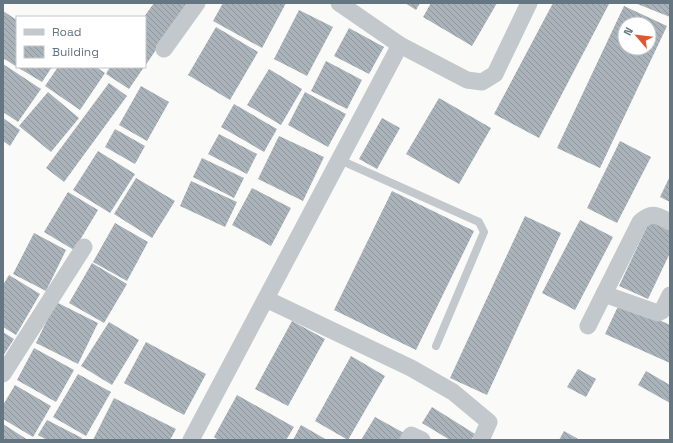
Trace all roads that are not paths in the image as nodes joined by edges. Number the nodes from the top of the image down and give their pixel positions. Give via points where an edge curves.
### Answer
1 (197, 3) edge
2 (339, 3) edge
3 (529, 3) edge
4 (400, 45) junction
5 (164, 49) dead end
6 (340, 160) junction
7 (670, 222) edge
8 (84, 247) dead end
9 (604, 294) junction
10 (670, 295) edge
11 (266, 299) junction
12 (588, 326) dead end
13 (436, 346) dead end
14 (3, 374) edge
15 (191, 440) edge
16 (408, 440) edge
17 (422, 440) edge
18 (480, 440) edge

1 - 5 street
2 - 4 street
3 - 4 street via 495,74 482,82 467,80
4 - 6 street
6 - 11 street
6 - 13 lane via 479,222 484,232
7 - 9 street via 656,214 647,216 640,222
8 - 14 street
9 - 10 street via 658,313 662,311
9 - 12 street
11 - 15 street
11 - 18 street via 411,368 453,392 488,422
16 - 17 street via 411,435

